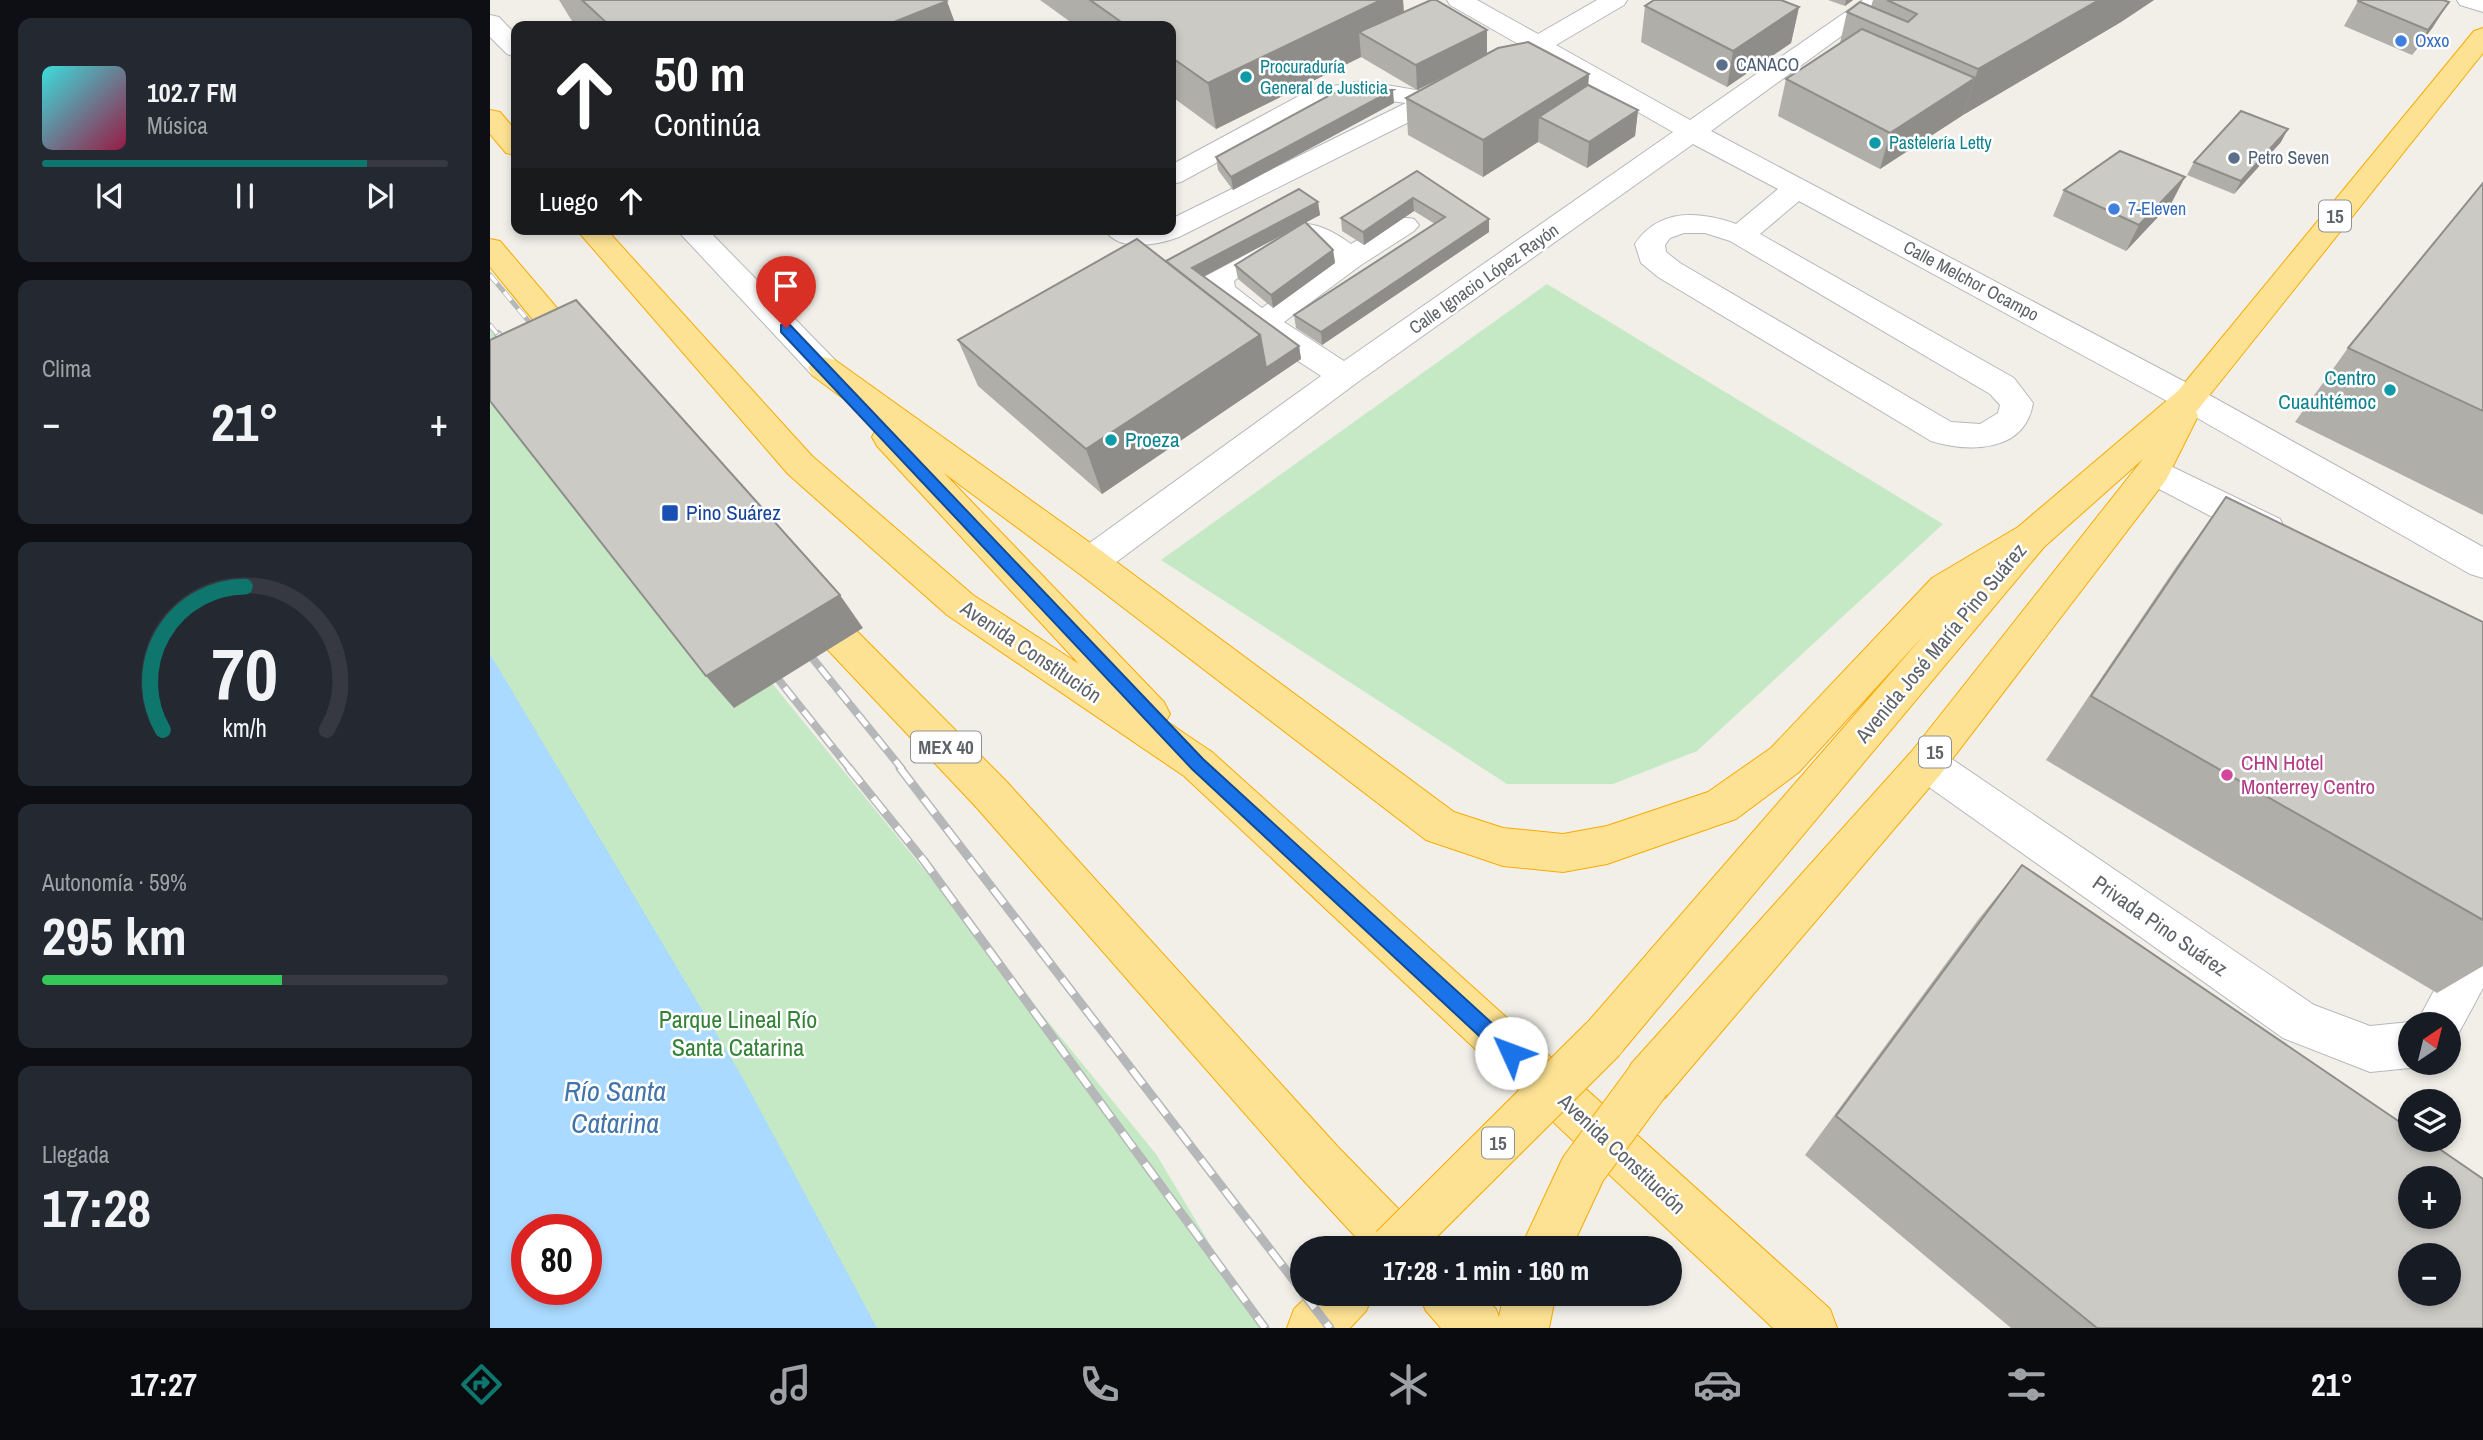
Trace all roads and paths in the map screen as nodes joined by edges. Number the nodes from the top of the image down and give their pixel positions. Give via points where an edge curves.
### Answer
1 (1460, 0) edge
2 (1615, 0) edge
3 (1879, 0) edge
4 (2469, 0) edge
5 (2483, 5) edge
6 (490, 22) edge
7 (2483, 36) edge
8 (511, 44) edge
9 (1539, 45) junction
10 (1431, 101) junction
11 (490, 118) edge
12 (1694, 133) junction
13 (511, 141) edge
14 (1176, 173) edge
15 (1797, 188) junction
16 (1404, 225) dead end
17 (1176, 228) edge
18 (595, 235) edge
19 (696, 235) edge
20 (1136, 235) edge
21 (1158, 235) edge
22 (1740, 235) junction
23 (490, 248) edge
24 (1350, 258) junction
25 (1262, 323) junction
26 (824, 368) junction
27 (1344, 376) junction
28 (605, 386) edge
29 (2190, 399) junction
30 (2154, 471) junction
31 (2031, 537) junction
32 (2291, 541) edge
33 (1090, 562) junction
34 (2483, 564) edge
35 (782, 579) edge
36 (1926, 763) junction
37 (1198, 764) junction
38 (2483, 944) edge
39 (2446, 1012) edge
40 (2398, 1046) edge
41 (1390, 1236) edge
42 (1405, 1236) edge
43 (1552, 1236) edge
44 (1335, 1306) edge
45 (1457, 1306) edge
46 (1527, 1306) edge
47 (1313, 1328) edge
48 (1478, 1328) edge
49 (1523, 1328) edge
50 (1811, 1328) edge

1 - 9 street, Calle Melchor Ocampo
2 - 9 street
3 - 12 street, Calle Ignacio López Rayón
4 - 5 street
6 - 8 street
7 - 29 highway, Avenida José María Pino Suárez / 15
9 - 10 street
9 - 12 street, Calle Melchor Ocampo
10 - 14 street via 1369,89 1340,89
10 - 17 street
11 - 13 highway
12 - 15 street, Calle Melchor Ocampo
12 - 27 street, Calle Ignacio López Rayón
15 - 22 street
15 - 29 street, Calle Melchor Ocampo
16 - 24 street
18 - 37 highway, Avenida Constitución via 800,465 960,606
19 - 26 street
20 - 21 street
22 - 22 street via 2002,386 2017,402 2014,419 1994,434 1969,438 1943,433 1652,256 1650,244 1660,232 1681,224 1708,224
23 - 28 highway
24 - 25 street
24 - 25 street via 1314,235 1300,232 1220,276 1217,287 1221,292
25 - 27 street
26 - 33 highway
26 - 37 highway
27 - 33 street, Calle Ignacio López Rayón
29 - 30 highway, 15
29 - 31 highway, Avenida José María Pino Suárez / 15
29 - 34 street, Calle Melchor Ocampo
30 - 32 street
30 - 36 highway, 15
31 - 33 highway via 1945,588 1785,760 1721,806 1606,845 1563,853 1503,847 1441,827
31 - 42 highway, Avenida José María Pino Suárez / 15, bridge via 1603,1039
35 - 41 highway, MEX 40 via 992,795
36 - 40 street, Privada Pino Suárez via 2299,1022 2370,1049
36 - 43 highway, 15, bridge via 1648,1082 1583,1169
37 - 50 highway, Avenida Constitución
38 - 39 street
44 - 47 highway
45 - 48 highway
46 - 49 highway

